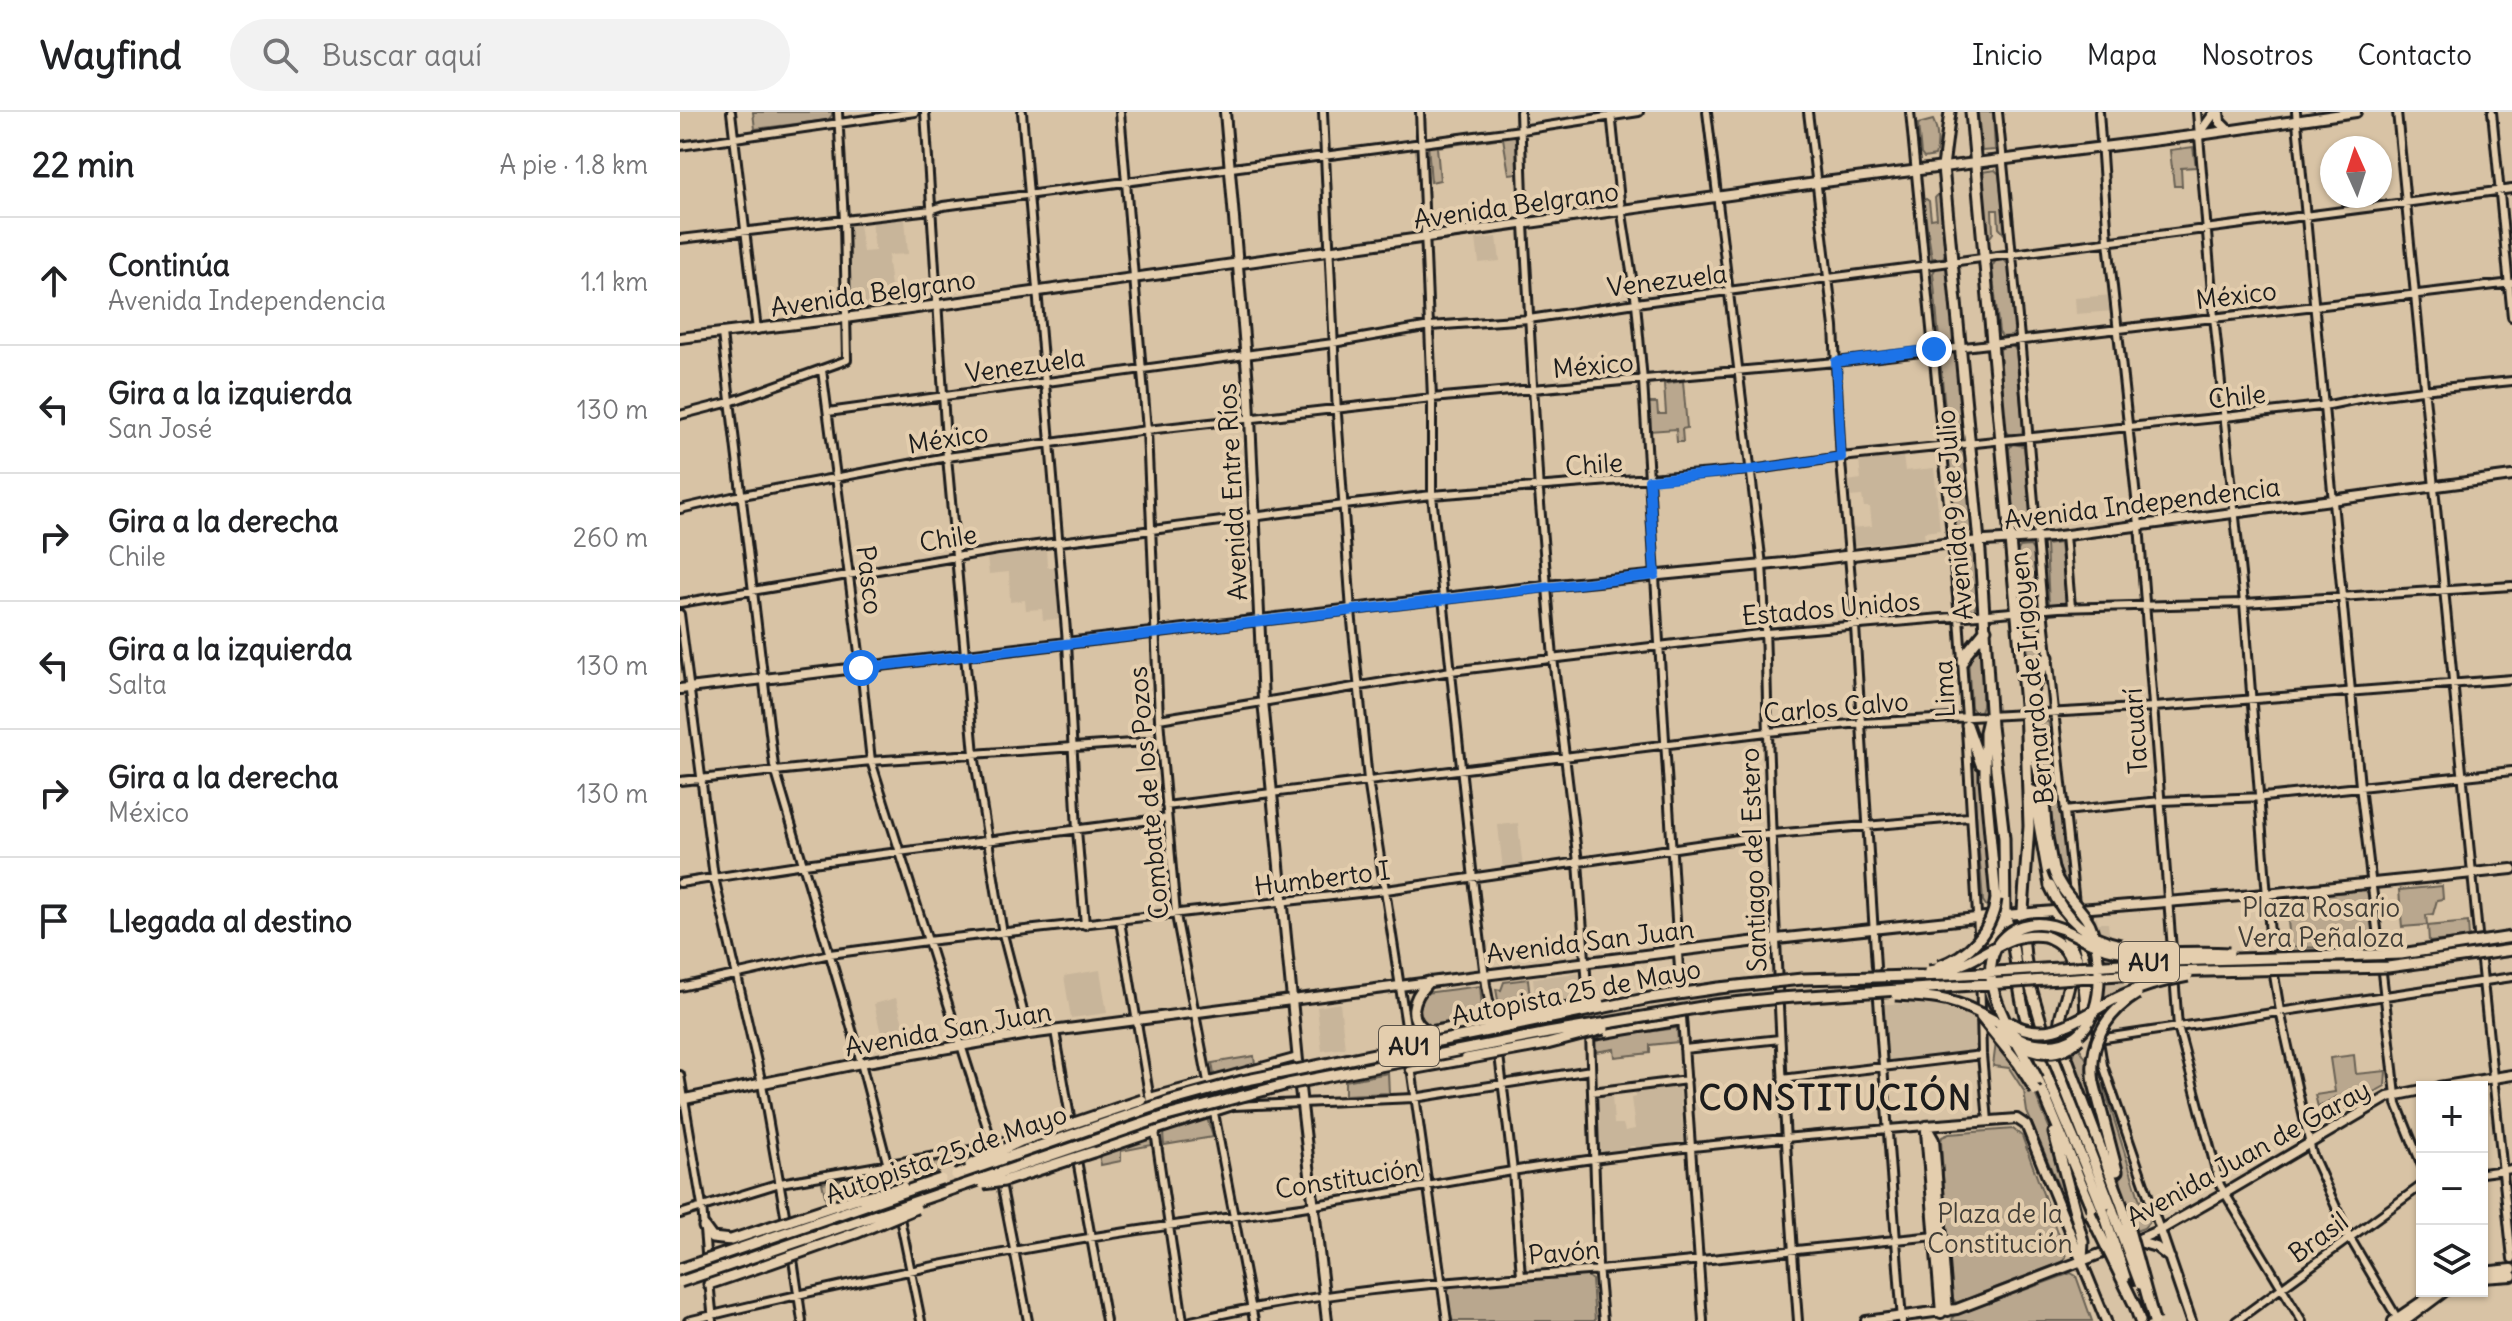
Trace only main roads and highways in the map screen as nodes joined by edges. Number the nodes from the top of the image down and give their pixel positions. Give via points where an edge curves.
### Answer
1 (1225, 112) edge
2 (1950, 112) edge
3 (1971, 112) edge
4 (2217, 112) edge
5 (2356, 112) edge
6 (2296, 116) edge
7 (2228, 130) junction
8 (2199, 135) junction
9 (1975, 162) junction
10 (1943, 167) junction
11 (1238, 263) junction
12 (680, 338) edge
13 (2512, 476) edge
14 (2009, 540) junction
15 (1979, 542) junction
16 (1259, 622) junction
17 (1986, 629) junction
18 (2048, 657) road end
19 (1963, 661) road end
20 (685, 688) edge
21 (2025, 710) junction
22 (1990, 716) junction
23 (1966, 721) road end
24 (2027, 757) junction
25 (1985, 779) junction
26 (2512, 869) edge
27 (2055, 912) junction
28 (2023, 914) junction
29 (2005, 915) junction
30 (2512, 937) edge
31 (2512, 950) edge
32 (2168, 951) junction
33 (2272, 952) junction
34 (1988, 953) junction
35 (1980, 965) road end
36 (2231, 970) junction
37 (1873, 972) junction
38 (1916, 972) junction
39 (1428, 982) junction
40 (2158, 983) junction
41 (1841, 993) junction
42 (1650, 998) junction
43 (1292, 999) junction
44 (1654, 1014) junction
45 (1978, 1014) junction
46 (1429, 1032) junction
47 (1408, 1038) road end
48 (1298, 1059) road end
49 (1411, 1068) road end
50 (2512, 1075) edge
51 (2475, 1081) edge
52 (1300, 1088) dead end
53 (2416, 1091) edge
54 (1147, 1099) road end
55 (682, 1100) edge
56 (1943, 1125) junction
57 (1926, 1126) junction
58 (2052, 1126) junction
59 (1155, 1129) road end
60 (1934, 1140) junction
61 (956, 1175) junction
62 (941, 1179) junction
63 (960, 1187) junction
64 (2118, 1191) junction
65 (946, 1192) junction
66 (2104, 1211) junction
67 (704, 1227) road end
68 (2160, 1230) junction
69 (1938, 1235) junction
70 (2136, 1241) junction
71 (2171, 1258) junction
72 (2082, 1260) junction
73 (680, 1269) edge
74 (2512, 1269) edge
75 (2488, 1274) edge
76 (2488, 1275) edge
77 (2512, 1276) edge
78 (680, 1282) edge
79 (709, 1283) road end
80 (2429, 1297) edge
81 (2435, 1297) edge
82 (2135, 1306) junction
83 (1944, 1315) edge
84 (1902, 1319) edge
85 (2399, 1320) edge
86 (1327, 1321) edge
87 (1866, 1321) edge
88 (2106, 1321) edge
89 (2140, 1321) edge
90 (2154, 1321) edge
91 (2191, 1321) edge

1 - 11 main road, Avenida Entre Ríos
2 - 10 highway, Avenida 9 de Julio
3 - 9 highway, Avenida 9 de Julio
4 - 7 main road
4 - 8 main road
5 - 6 main road, Avenida Belgrano
6 - 7 main road, Avenida Belgrano
7 - 8 main road, Avenida Belgrano
8 - 9 main road, Avenida Belgrano
9 - 10 main road, Avenida Belgrano
9 - 14 highway, Avenida 9 de Julio
10 - 11 main road, Avenida Belgrano
10 - 15 highway, Avenida 9 de Julio
11 - 12 main road, Avenida Belgrano
11 - 16 main road, Avenida Entre Ríos
13 - 14 main road, Avenida Independencia
14 - 15 main road, Avenida Independencia
14 - 21 highway, Avenida 9 de Julio
15 - 16 main road, Avenida Independencia via 1546,586
15 - 17 highway, Avenida 9 de Julio
16 - 20 main road, Avenida Independencia
16 - 43 main road, Avenida Entre Ríos
17 - 19 highway
17 - 22 highway, Avenida 9 de Julio
18 - 21 highway
21 - 24 highway, Avenida 9 de Julio
21 - 45 highway, bridge via 2055,874 2092,932 2097,1005 2077,1035 2044,1044 2018,1038
22 - 25 highway
22 - 29 highway, Avenida 9 de Julio via 2004,838
23 - 25 highway
24 - 28 highway, Avenida 9 de Julio
24 - 32 highway, bridge via 2050,886 2065,912 2087,933 2114,944
25 - 38 highway, bridge via 1996,899 1989,924 1970,948 1948,963
26 - 27 main road, Avenida San Juan
27 - 28 main road, Avenida San Juan
27 - 45 highway, bridge via 2079,963 2086,1013 2079,1039 2059,1051 2032,1051
28 - 29 main road, Avenida San Juan
28 - 66 highway, Avenida 9 de Julio via 2032,994 2087,1140
29 - 34 highway
29 - 39 main road, Avenida San Juan
29 - 66 highway via 2027,1023
30 - 33 highway, Autopista 25 de Mayo / AU1, bridge via 2401,954
31 - 36 highway, Autopista 25 de Mayo / AU1, bridge via 2374,968
32 - 33 highway, bridge
32 - 66 highway, bridge via 2105,948 2042,923 2019,927 2002,938 1991,958 1990,982 1997,1002
33 - 37 highway, Autopista 25 de Mayo / AU1, bridge via 1948,975
34 - 35 highway
34 - 40 highway, bridge via 1985,981 1996,1006 2004,1018 2032,1031 2066,1027 2119,997
36 - 40 highway, bridge
36 - 41 highway, Autopista 25 de Mayo / AU1, bridge
37 - 38 highway, bridge
37 - 42 highway, Autopista 25 de Mayo / AU1, bridge
38 - 64 highway, bridge via 1958,966 2027,935 2060,944 2071,962 2071,981 2059,1037
39 - 43 main road, Avenida San Juan
39 - 46 highway via 1414,1007 1417,1022
40 - 64 highway, bridge via 2123,1003 2105,1024 2093,1052 2094,1083
41 - 44 highway, Autopista 25 de Mayo / AU1, bridge
41 - 45 highway, bridge via 1939,998
42 - 46 highway, bridge
42 - 61 highway, Autopista 25 de Mayo / AU1, bridge via 1242,1081
43 - 48 main road, Avenida Entre Ríos
43 - 55 main road, Avenida San Juan via 960,1045
44 - 49 highway, bridge via 1547,1044
44 - 63 highway, Autopista 25 de Mayo / AU1, bridge via 1245,1094
45 - 58 highway, bridge via 2012,1054
46 - 47 highway
50 - 51 main road
52 - 86 main road
53 - 68 main road, Avenida Juan de Garay via 2395,1094
54 - 61 highway, bridge via 1021,1141
56 - 57 main road, Constitución
56 - 60 main road
56 - 72 main road, Constitución via 2019,1120 2028,1128
57 - 60 main road
57 - 69 main road
58 - 66 highway
58 - 72 highway via 2083,1242
59 - 63 highway, bridge via 1004,1181
60 - 69 main road
61 - 62 highway, Autopista 25 de Mayo / AU1, bridge
62 - 67 highway, bridge via 871,1194 731,1240 712,1238
62 - 73 highway, Autopista 25 de Mayo / AU1, bridge
63 - 65 highway, Autopista 25 de Mayo / AU1, bridge
64 - 66 highway
65 - 78 highway, Autopista 25 de Mayo / AU1, bridge
65 - 79 highway, bridge via 856,1233
66 - 82 highway, bridge
66 - 82 highway, bridge via 2114,1265
66 - 90 highway, bridge
68 - 70 main road, Avenida Juan de Garay
68 - 71 main road
69 - 83 main road
70 - 71 main road
70 - 72 main road, Avenida Juan de Garay
71 - 91 main road
72 - 83 main road, Avenida Juan de Garay
72 - 88 main road
74 - 75 main road
76 - 77 main road
80 - 85 main road
81 - 85 main road
82 - 89 highway
83 - 84 main road, Avenida Juan de Garay
84 - 87 main road, Avenida Juan de Garay

